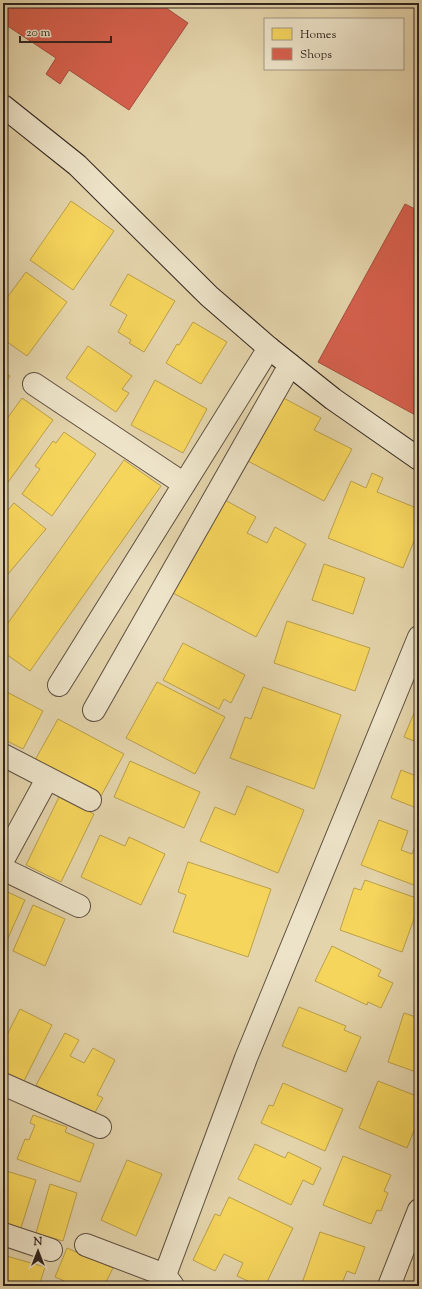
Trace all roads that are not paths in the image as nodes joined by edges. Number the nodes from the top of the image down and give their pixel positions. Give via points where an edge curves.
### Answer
1 (3, 106) edge
2 (269, 348) junction
3 (290, 365) junction
4 (34, 384) dead end
5 (419, 459) edge
6 (184, 484) junction
7 (419, 636) edge
8 (58, 685) dead end
9 (94, 710) dead end
10 (3, 755) edge
11 (47, 778) junction
12 (90, 800) dead end
13 (3, 860) edge
14 (3, 870) edge
15 (79, 906) dead end
16 (3, 1084) edge
17 (100, 1128) dead end
18 (419, 1210) edge
19 (3, 1234) edge
20 (86, 1245) dead end
21 (51, 1250) dead end
22 (169, 1280) edge
23 (389, 1286) edge

1 - 2 street via 77,165 209,296
2 - 3 street
2 - 6 street
3 - 5 street via 333,400
3 - 9 street
4 - 6 street
6 - 8 street
7 - 22 street via 246,1058
10 - 11 street
11 - 12 street
11 - 13 street
14 - 15 street
16 - 17 street
18 - 23 street
19 - 21 street
20 - 22 street

